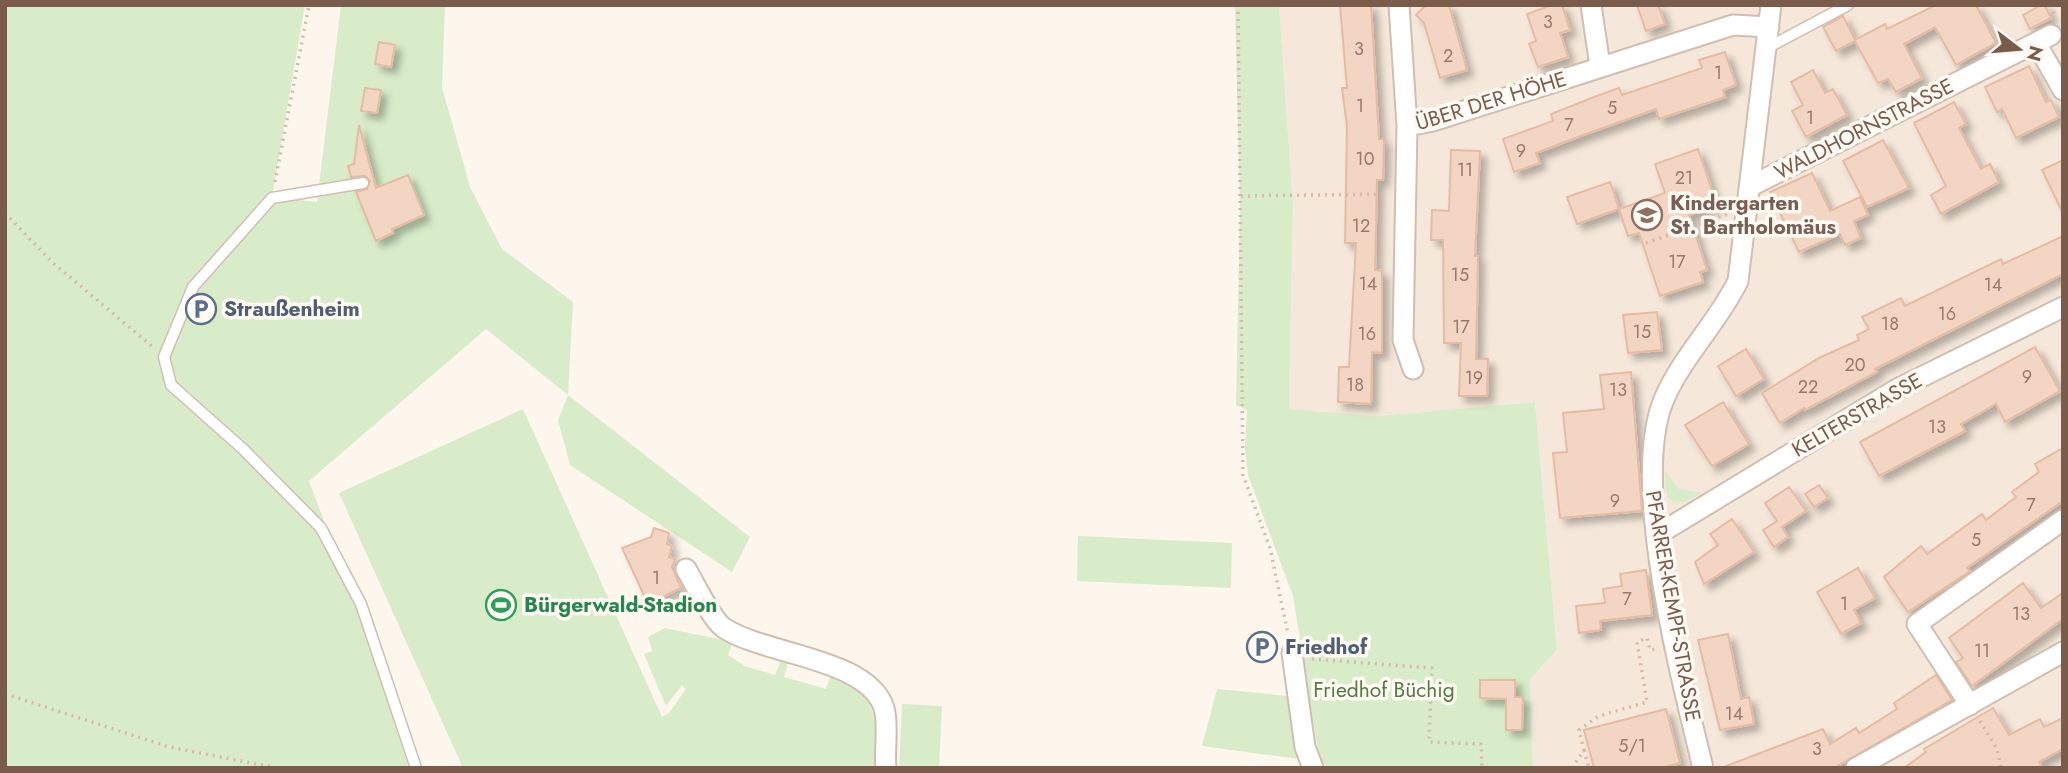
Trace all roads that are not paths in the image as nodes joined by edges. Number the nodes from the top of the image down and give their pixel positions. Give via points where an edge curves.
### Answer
1 (1399, 5) edge
2 (1591, 5) edge
3 (1771, 5) edge
4 (1848, 5) edge
5 (1769, 27) junction
6 (1766, 48) junction
7 (1600, 66) junction
8 (2063, 90) edge
9 (1407, 126) junction
10 (363, 183) dead end
11 (1751, 186) junction
12 (2063, 307) edge
13 (1413, 369) dead end
14 (2063, 520) edge
15 (1657, 535) junction
16 (686, 569) dead end
17 (2063, 652) edge
18 (1292, 656) road end
19 (1970, 705) junction
20 (416, 768) edge
21 (886, 768) edge
22 (1313, 768) edge
23 (1703, 768) edge
24 (1856, 768) edge

1 - 9 street
2 - 7 street
3 - 5 street, PFARRER-KEMPF-STRASSE
4 - 6 lane
5 - 6 street, PFARRER-KEMPF-STRASSE
5 - 7 street, ÜBER DER HÖHE via 1733,25
6 - 11 street, PFARRER-KEMPF-STRASSE
7 - 9 street, ÜBER DER HÖHE
8 - 11 street, WALDHORNSTRASSE via 2043,39
9 - 13 street, ÜBER DER HÖHE via 1403,341
10 - 20 lane via 272,198 193,287 164,356 171,385 321,528 361,604
11 - 15 street, PFARRER-KEMPF-STRASSE via 1738,281 1664,398 1658,419 1652,484
12 - 15 street, KELTERSTRASSE via 1897,388
14 - 19 street via 1917,624
15 - 23 street, PFARRER-KEMPF-STRASSE
16 - 21 street via 721,627 753,643 852,674 873,689 884,709
17 - 19 street
18 - 22 street via 1305,747
19 - 24 street

